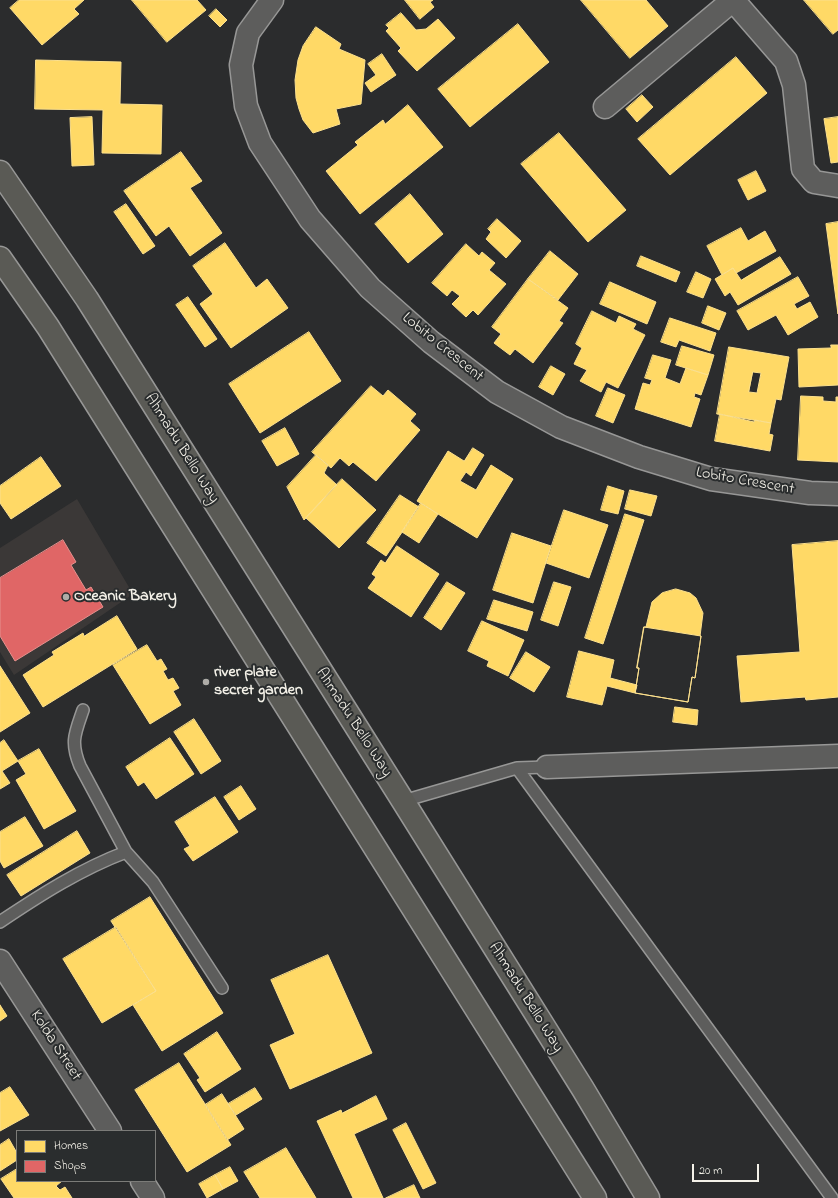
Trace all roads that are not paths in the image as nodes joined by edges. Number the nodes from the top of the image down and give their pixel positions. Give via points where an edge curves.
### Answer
1 (272, 0) edge
2 (733, 0) edge
3 (605, 107) dead end
4 (0, 172) edge
5 (838, 186) edge
6 (0, 258) edge
7 (838, 494) edge
8 (83, 710) dead end
9 (838, 756) edge
10 (547, 767) joint
11 (517, 768) junction
12 (403, 801) junction
13 (126, 852) junction
14 (0, 922) edge
15 (0, 961) edge
16 (222, 988) dead end
17 (109, 1130) edge
18 (143, 1182) edge
19 (153, 1198) edge
20 (595, 1198) edge
21 (648, 1198) edge
22 (832, 1198) edge

1 - 7 street, Lobito Crescent via 248,33 241,65 246,106 260,143 310,219 370,288 431,342 497,392 561,426 639,458 712,479
2 - 3 street
2 - 5 street via 786,61 794,85 803,169 814,182
4 - 12 main road, Ahmadu Bello Way via 87,299
6 - 20 main road via 48,327
8 - 13 lane via 75,733 74,751 83,773
9 - 10 street
10 - 11 lane
11 - 12 lane
11 - 22 lane
12 - 21 main road, Ahmadu Bello Way
13 - 14 lane via 50,889
13 - 16 lane via 153,882
15 - 17 street, Kolda Street
18 - 19 street

